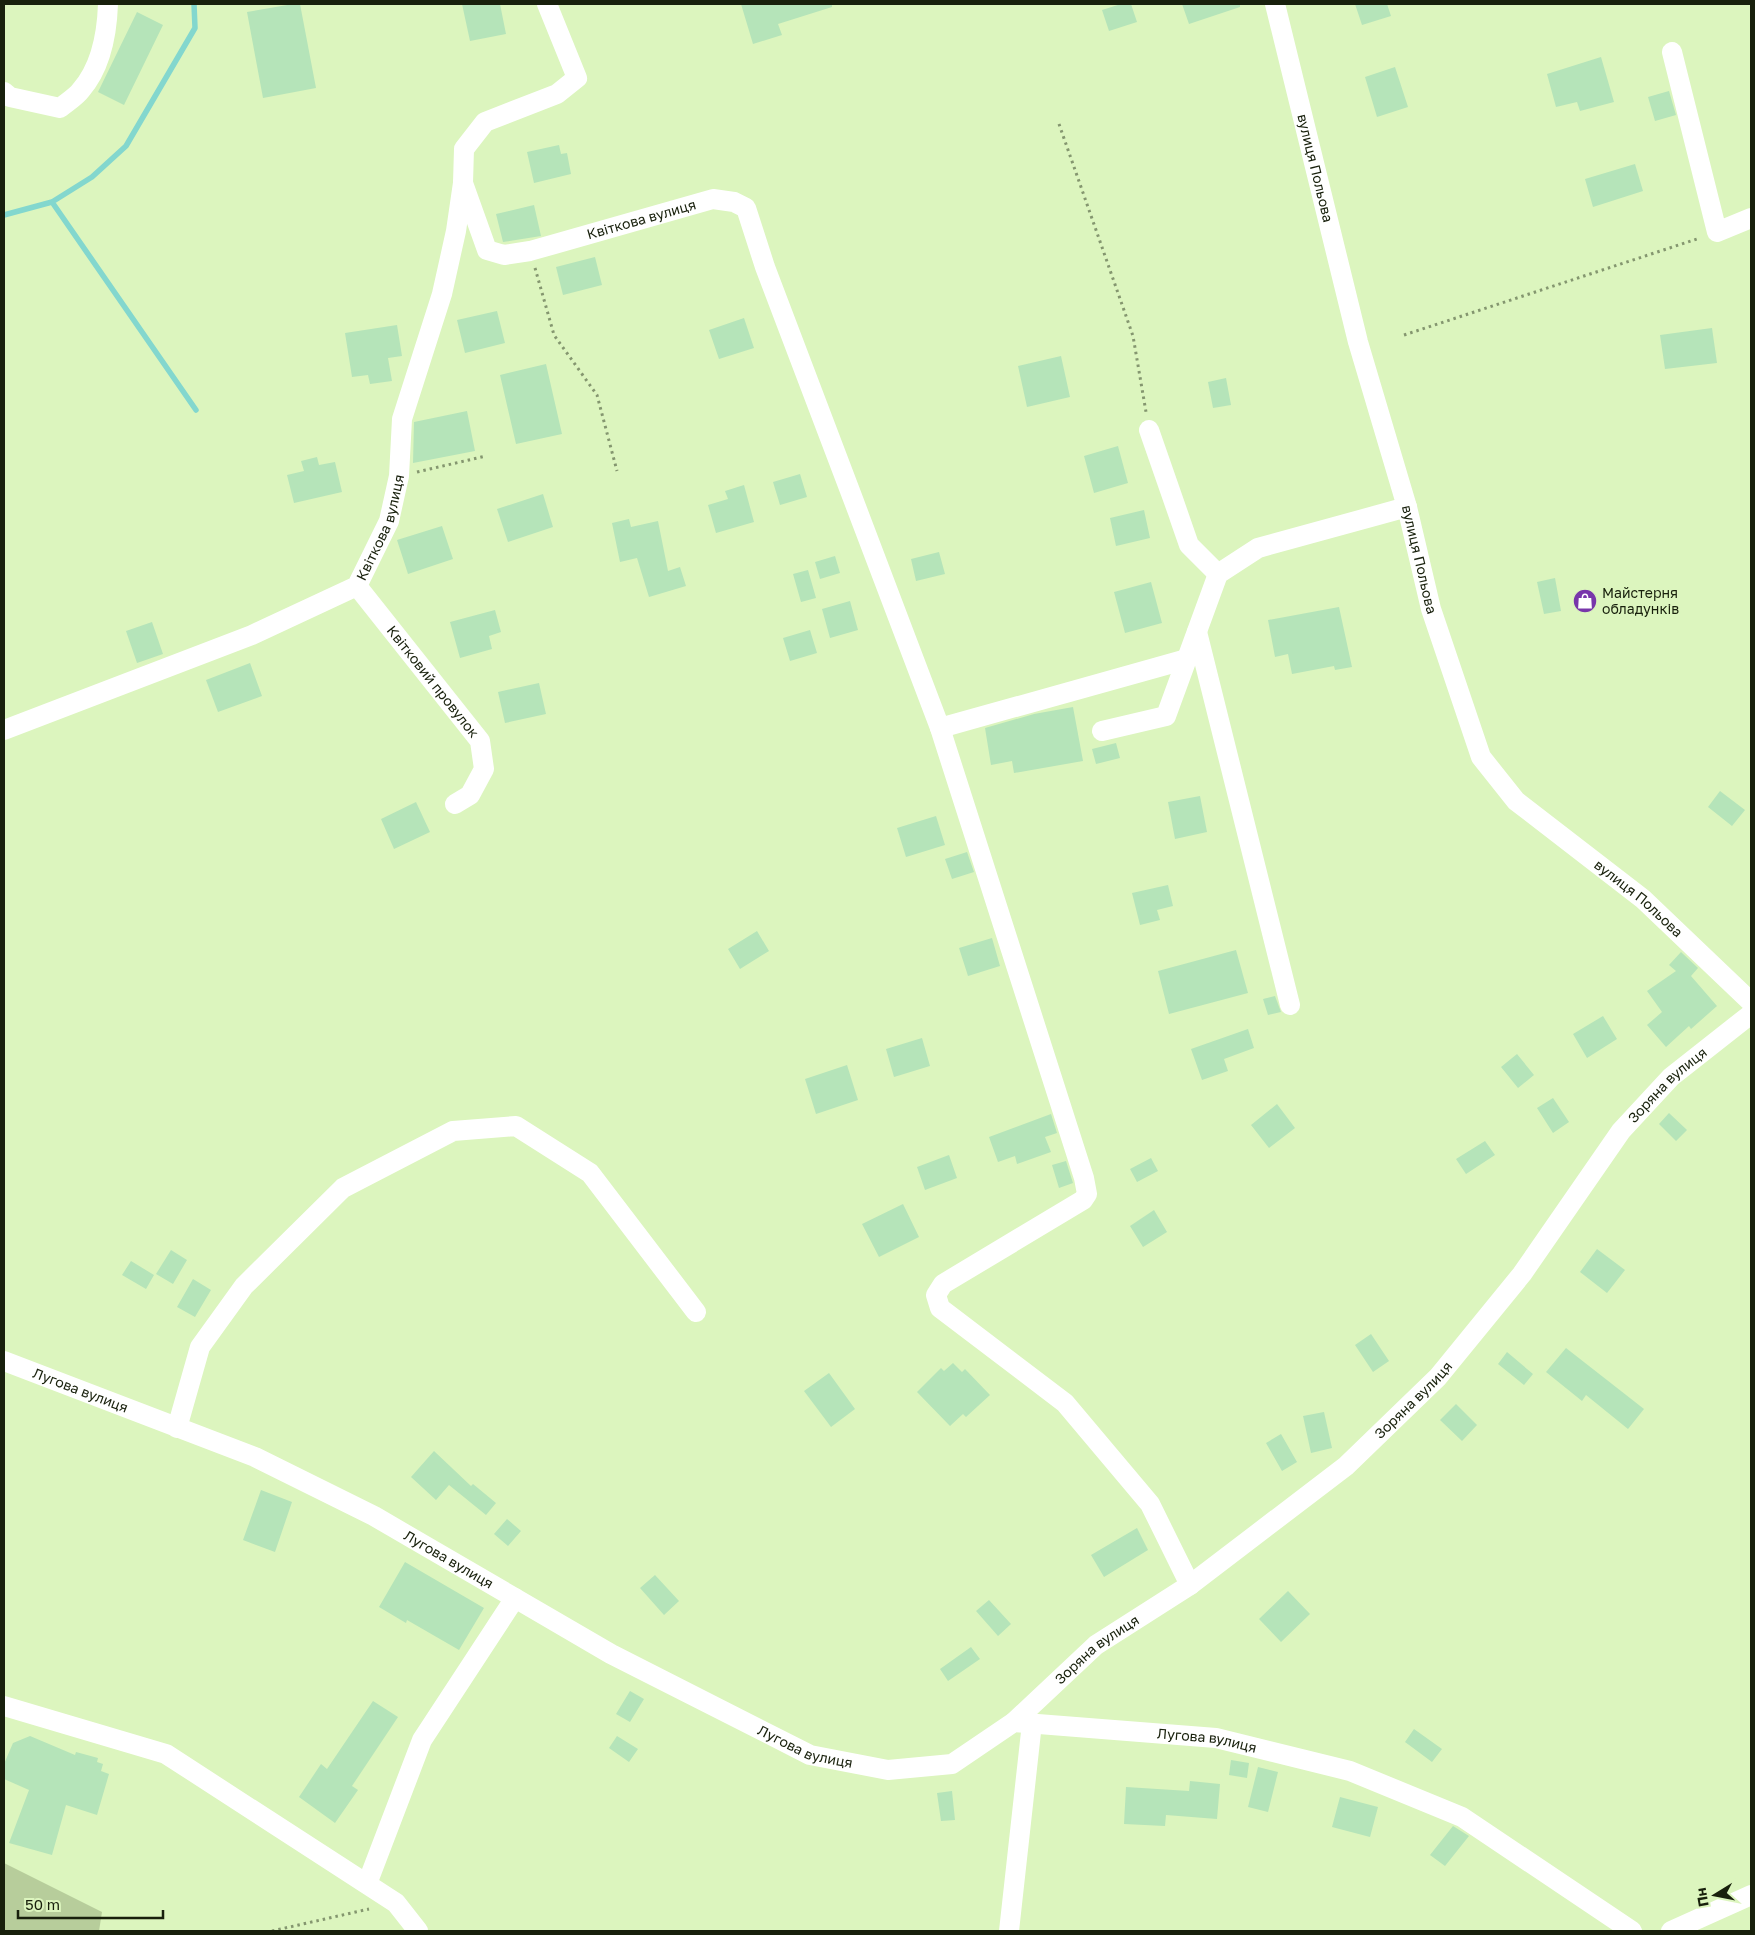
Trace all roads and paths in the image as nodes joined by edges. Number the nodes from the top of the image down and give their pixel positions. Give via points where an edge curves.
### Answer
1 (108, 4) edge
2 (547, 4) edge
3 (1275, 4) edge
4 (1672, 52) dead end
5 (4, 92) edge
6 (1059, 124) dead end
7 (463, 184) junction
8 (1751, 218) edge
9 (1717, 232) junction
10 (530, 251) junction
11 (1404, 335) dead end
12 (1149, 430) joint
13 (486, 456) dead end
14 (617, 471) dead end
15 (399, 476) junction
16 (1407, 507) junction
17 (1218, 574) junction
18 (357, 586) junction
19 (1197, 632) junction
20 (1187, 659) junction
21 (940, 728) junction
22 (4, 730) edge
23 (1102, 732) dead end
24 (455, 804) dead end
25 (1751, 1002) edge
26 (1290, 1005) dead end
27 (1751, 1014) edge
28 (696, 1312) dead end
29 (4, 1361) edge
30 (177, 1428) junction
31 (1190, 1585) junction
32 (515, 1598) junction
33 (4, 1706) edge
34 (1023, 1722) junction
35 (367, 1884) junction
36 (1751, 1895) edge
37 (396, 1903) junction
38 (272, 1931) edge
39 (418, 1931) edge
40 (1009, 1931) edge
41 (1632, 1931) edge
42 (1671, 1931) edge

1 - 5 street via 107,32 97,61 81,90 60,108 10,97
2 - 7 street, Квіткова вулиця via 577,78 557,94 485,122 464,149
3 - 16 street, вулиця Польова via 1358,342
4 - 9 street
6 - 12 path via 1133,336
7 - 10 street, Квіткова вулиця via 488,250 504,255
7 - 15 street, Квіткова вулиця via 442,294 402,419
8 - 9 street
9 - 11 path
10 - 14 path via 554,335 597,395
10 - 21 street, Квіткова вулиця via 713,199 734,202 746,208 765,267
12 - 17 street via 1189,545
13 - 15 path
15 - 18 street, Квіткова вулиця via 389,521
16 - 17 street via 1258,548
16 - 25 street, вулиця Польова via 1431,609 1481,757 1516,801 1643,899
17 - 19 street
18 - 22 street, Квіткова вулиця via 252,635
18 - 24 street, Квітковий провулок via 480,741 484,769 470,796
19 - 20 street
19 - 26 street
20 - 21 street
20 - 23 street via 1166,716
21 - 31 street via 1087,1194 1083,1200 943,1284 936,1295 940,1308 1064,1403 1150,1504
27 - 31 street, Зоряна вулиця via 1671,1078 1621,1131 1522,1274 1438,1377 1346,1466
28 - 30 street via 590,1173 516,1126 453,1131 343,1188 244,1286 200,1347
29 - 30 street, Лугова вулиця
30 - 32 street, Лугова вулиця via 255,1457 374,1516
31 - 34 street, Зоряна вулиця via 1096,1645
32 - 34 street, Лугова вулиця via 611,1654 810,1755 888,1770 952,1764
32 - 35 street via 422,1740
33 - 35 street via 166,1754
34 - 40 street
34 - 41 street, Лугова вулиця via 1216,1738 1350,1771 1462,1817
35 - 37 street
36 - 42 street
37 - 38 path
37 - 39 street

